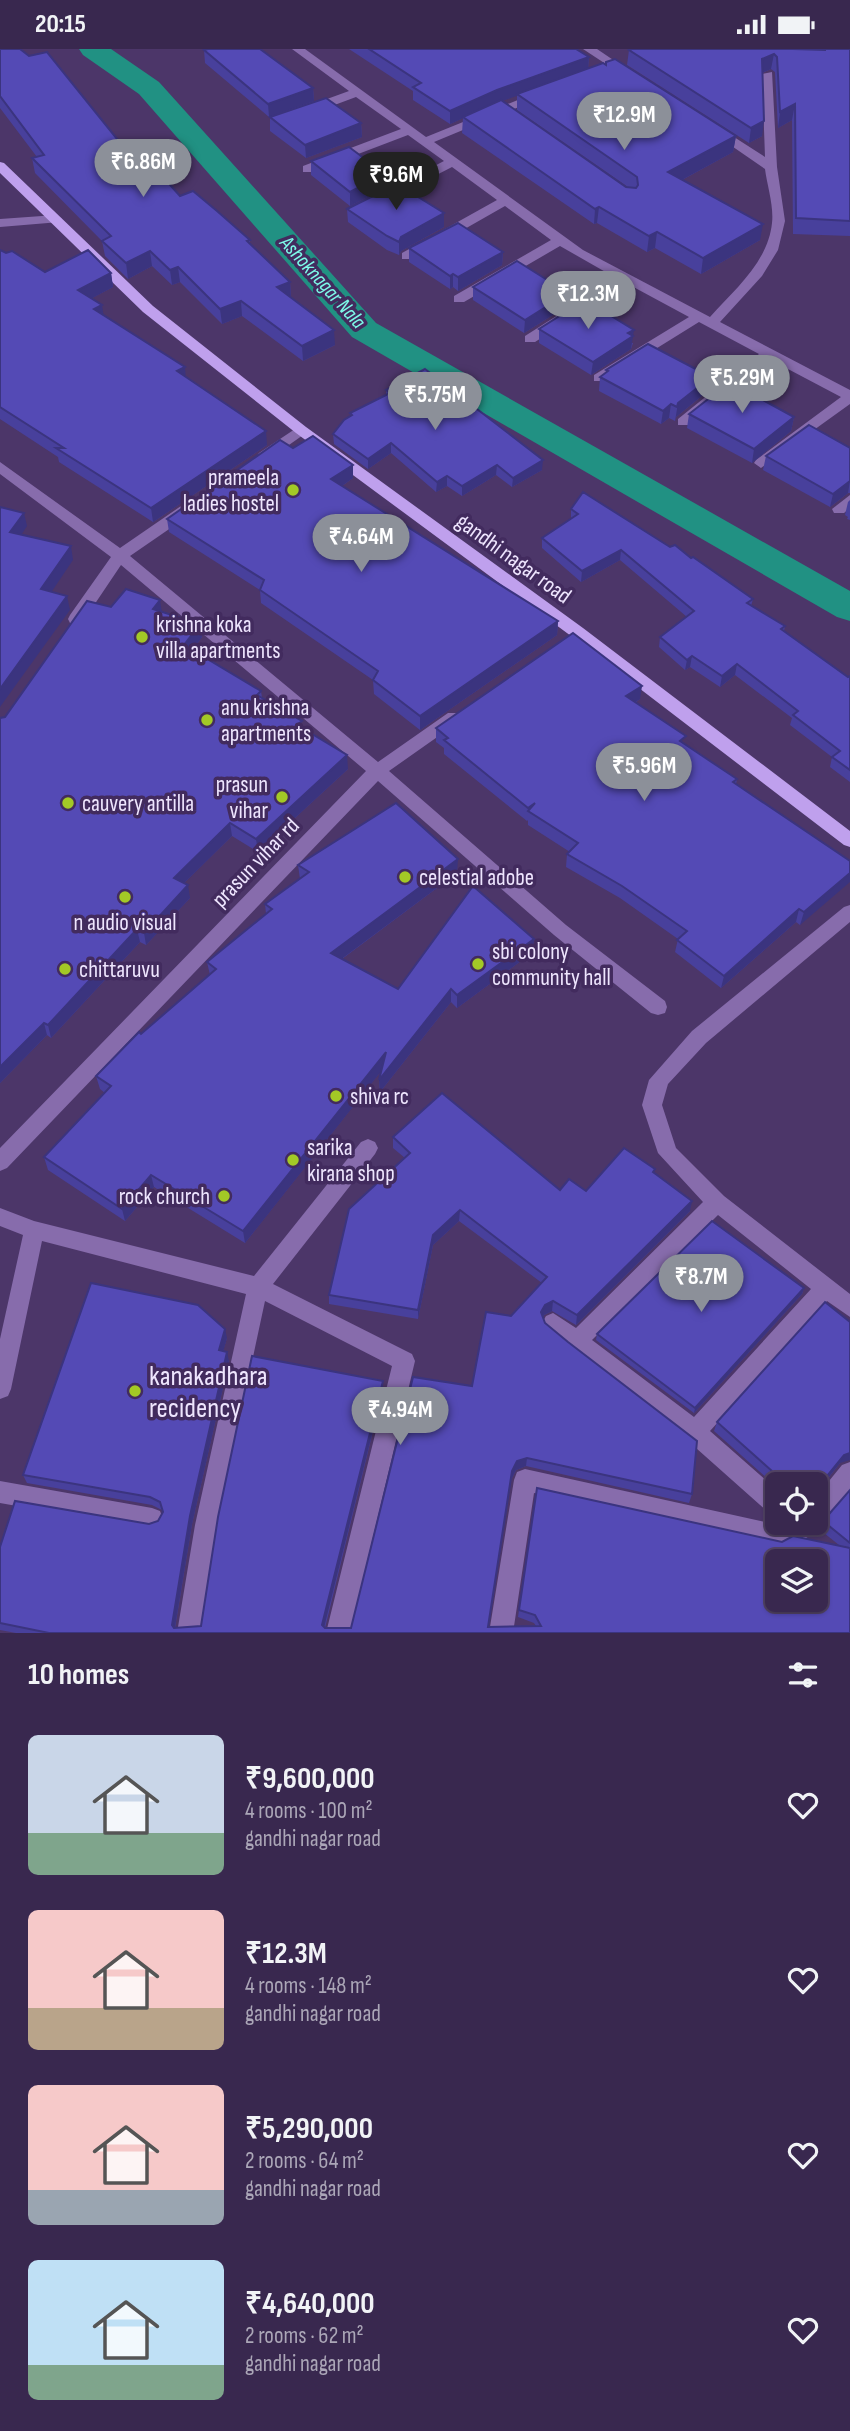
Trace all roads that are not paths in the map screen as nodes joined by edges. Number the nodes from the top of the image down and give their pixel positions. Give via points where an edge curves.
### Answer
1 (298, 49) edge
2 (594, 51) edge
3 (616, 67) junction
4 (603, 71) edge
5 (768, 73) edge
6 (638, 81) edge
7 (553, 90) edge
8 (358, 92) junction
9 (298, 114) edge
10 (705, 124) edge
11 (410, 130) junction
12 (426, 141) junction
13 (454, 161) junction
14 (0, 166) edge
15 (771, 167) junction
16 (307, 169) dead end
17 (506, 200) junction
18 (364, 207) edge
19 (57, 219) junction
20 (0, 223) edge
21 (560, 240) junction
22 (407, 256) edge
23 (625, 278) junction
24 (459, 299) dead end
25 (705, 320) junction
26 (530, 339) edge
27 (768, 353) junction
28 (599, 378) edge
29 (850, 397) edge
30 (683, 422) dead end
31 (301, 430) junction
32 (256, 461) edge
33 (761, 463) edge
34 (0, 467) edge
35 (199, 501) edge
36 (120, 556) junction
37 (64, 635) edge
38 (466, 709) edge
39 (377, 771) junction
40 (850, 840) edge
41 (850, 912) edge
42 (658, 1007) dead end
43 (368, 1148) dead end
44 (0, 1162) edge
45 (717, 1202) junction
46 (0, 1217) edge
47 (34, 1230) junction
48 (258, 1287) junction
49 (825, 1288) junction
50 (850, 1307) edge
51 (553, 1323) dead end
52 (576, 1342) junction
53 (0, 1389) edge
54 (695, 1432) junction
55 (850, 1473) edge
56 (0, 1492) edge
57 (765, 1494) edge
58 (828, 1500) edge
59 (152, 1519) dead end
60 (765, 1525) edge
61 (502, 1630) edge
62 (189, 1633) edge
63 (338, 1633) edge
64 (525, 1633) edge

1 - 8 street
2 - 3 street
3 - 4 street
3 - 6 street
5 - 15 street
7 - 12 street
8 - 9 street
8 - 11 street
10 - 15 street
11 - 12 street
11 - 16 street
12 - 13 street
13 - 17 street
13 - 18 street
14 - 19 main road, gandhi nagar road
15 - 25 street via 779,221 772,250 757,273
17 - 21 street
17 - 22 street
19 - 20 street
19 - 31 main road, gandhi nagar road via 148,309
21 - 23 street
21 - 24 street
23 - 25 street
23 - 26 street
25 - 27 street
25 - 28 street
27 - 29 street
27 - 30 street
29 - 33 street
31 - 32 street
31 - 40 main road, gandhi nagar road
34 - 36 street
35 - 36 street
36 - 37 street
36 - 39 street
38 - 39 street, prasun vihar rd
39 - 42 street via 560,930
39 - 44 street, prasun vihar rd
41 - 45 street via 699,1037 659,1080 652,1105 668,1153
43 - 48 street
45 - 49 street
45 - 52 street
46 - 47 street
47 - 48 street
47 - 53 street
48 - 62 street via 206,1525
48 - 63 street via 404,1361
49 - 50 street
49 - 54 street
51 - 52 street
52 - 54 street
54 - 57 street
55 - 58 street
56 - 59 street
60 - 61 street via 525,1480
61 - 64 street

